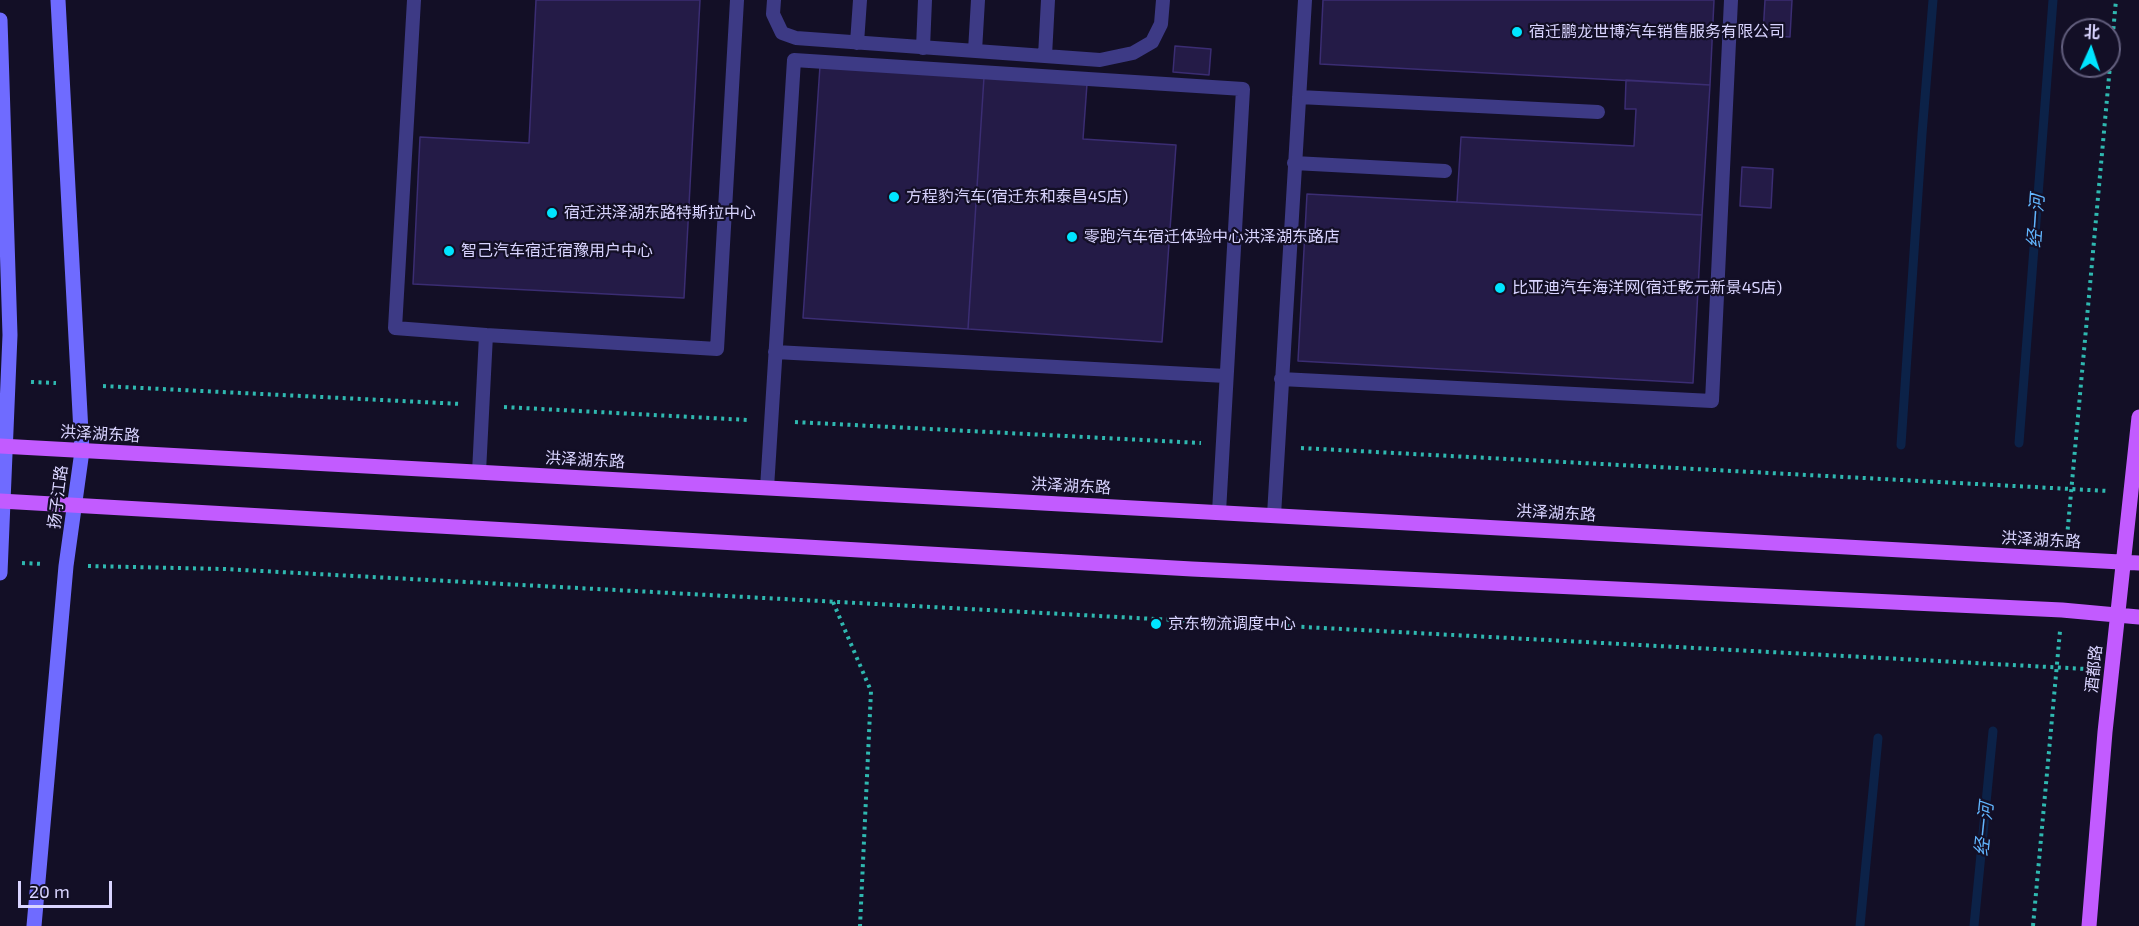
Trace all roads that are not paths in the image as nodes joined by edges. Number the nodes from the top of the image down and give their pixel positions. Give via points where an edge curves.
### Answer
1 (58, 0) edge
2 (414, 0) edge
3 (737, 0) edge
4 (774, 0) edge
5 (860, 0) edge
6 (926, 0) edge
7 (978, 0) edge
8 (1048, 0) edge
9 (1163, 0) edge
10 (1305, 0) edge
11 (1731, 0) edge
12 (0, 20) edge
13 (796, 38) junction
14 (857, 43) junction
15 (923, 48) junction
16 (975, 51) junction
17 (1045, 56) junction
18 (794, 60) junction
19 (1299, 97) junction
20 (1598, 112) dead end
21 (1294, 163) junction
22 (1445, 171) dead end
23 (486, 335) junction
24 (775, 352) junction
25 (1226, 376) junction
26 (1281, 379) junction
27 (2139, 417) edge
28 (3, 446) edge
29 (82, 451) junction
30 (479, 472) junction
31 (767, 488) junction
32 (2, 501) edge
33 (76, 506) junction
34 (1219, 512) junction
35 (1274, 515) junction
36 (0, 562) edge
37 (2123, 562) junction
38 (2139, 563) edge
39 (0, 573) edge
40 (2118, 614) junction
41 (2139, 617) edge
42 (34, 926) edge
43 (2089, 926) edge

1 - 29 street, 扬子江路
2 - 23 lane via 395,328
3 - 23 lane via 717,349
4 - 13 lane via 773,14 782,33
5 - 14 lane
6 - 15 lane
7 - 16 lane
8 - 17 lane
9 - 17 lane via 1161,24 1152,42 1133,54 1100,60
10 - 19 lane
11 - 26 lane via 1712,401
12 - 28 street via 10,335
13 - 14 lane
13 - 18 lane
14 - 15 lane
15 - 16 lane
16 - 17 lane
18 - 24 lane
18 - 25 lane via 1243,89
19 - 20 lane
19 - 21 lane
21 - 22 lane
21 - 26 lane
23 - 30 lane
24 - 25 lane
24 - 31 lane
25 - 34 lane
26 - 35 lane
27 - 37 main road, 酒都路
28 - 29 main road, 洪泽湖东路
28 - 32 street
29 - 30 main road, 洪泽湖东路
29 - 33 street, 扬子江路
30 - 31 main road, 洪泽湖东路
31 - 34 main road, 洪泽湖东路
32 - 33 main road
32 - 36 street
33 - 40 main road via 1180,568
33 - 42 street, 扬子江路 via 66,566
34 - 35 main road, 洪泽湖东路
35 - 37 main road, 洪泽湖东路
36 - 39 street
37 - 38 main road, 洪泽湖东路
37 - 40 main road, 酒都路
40 - 41 main road
40 - 43 main road, 酒都路

